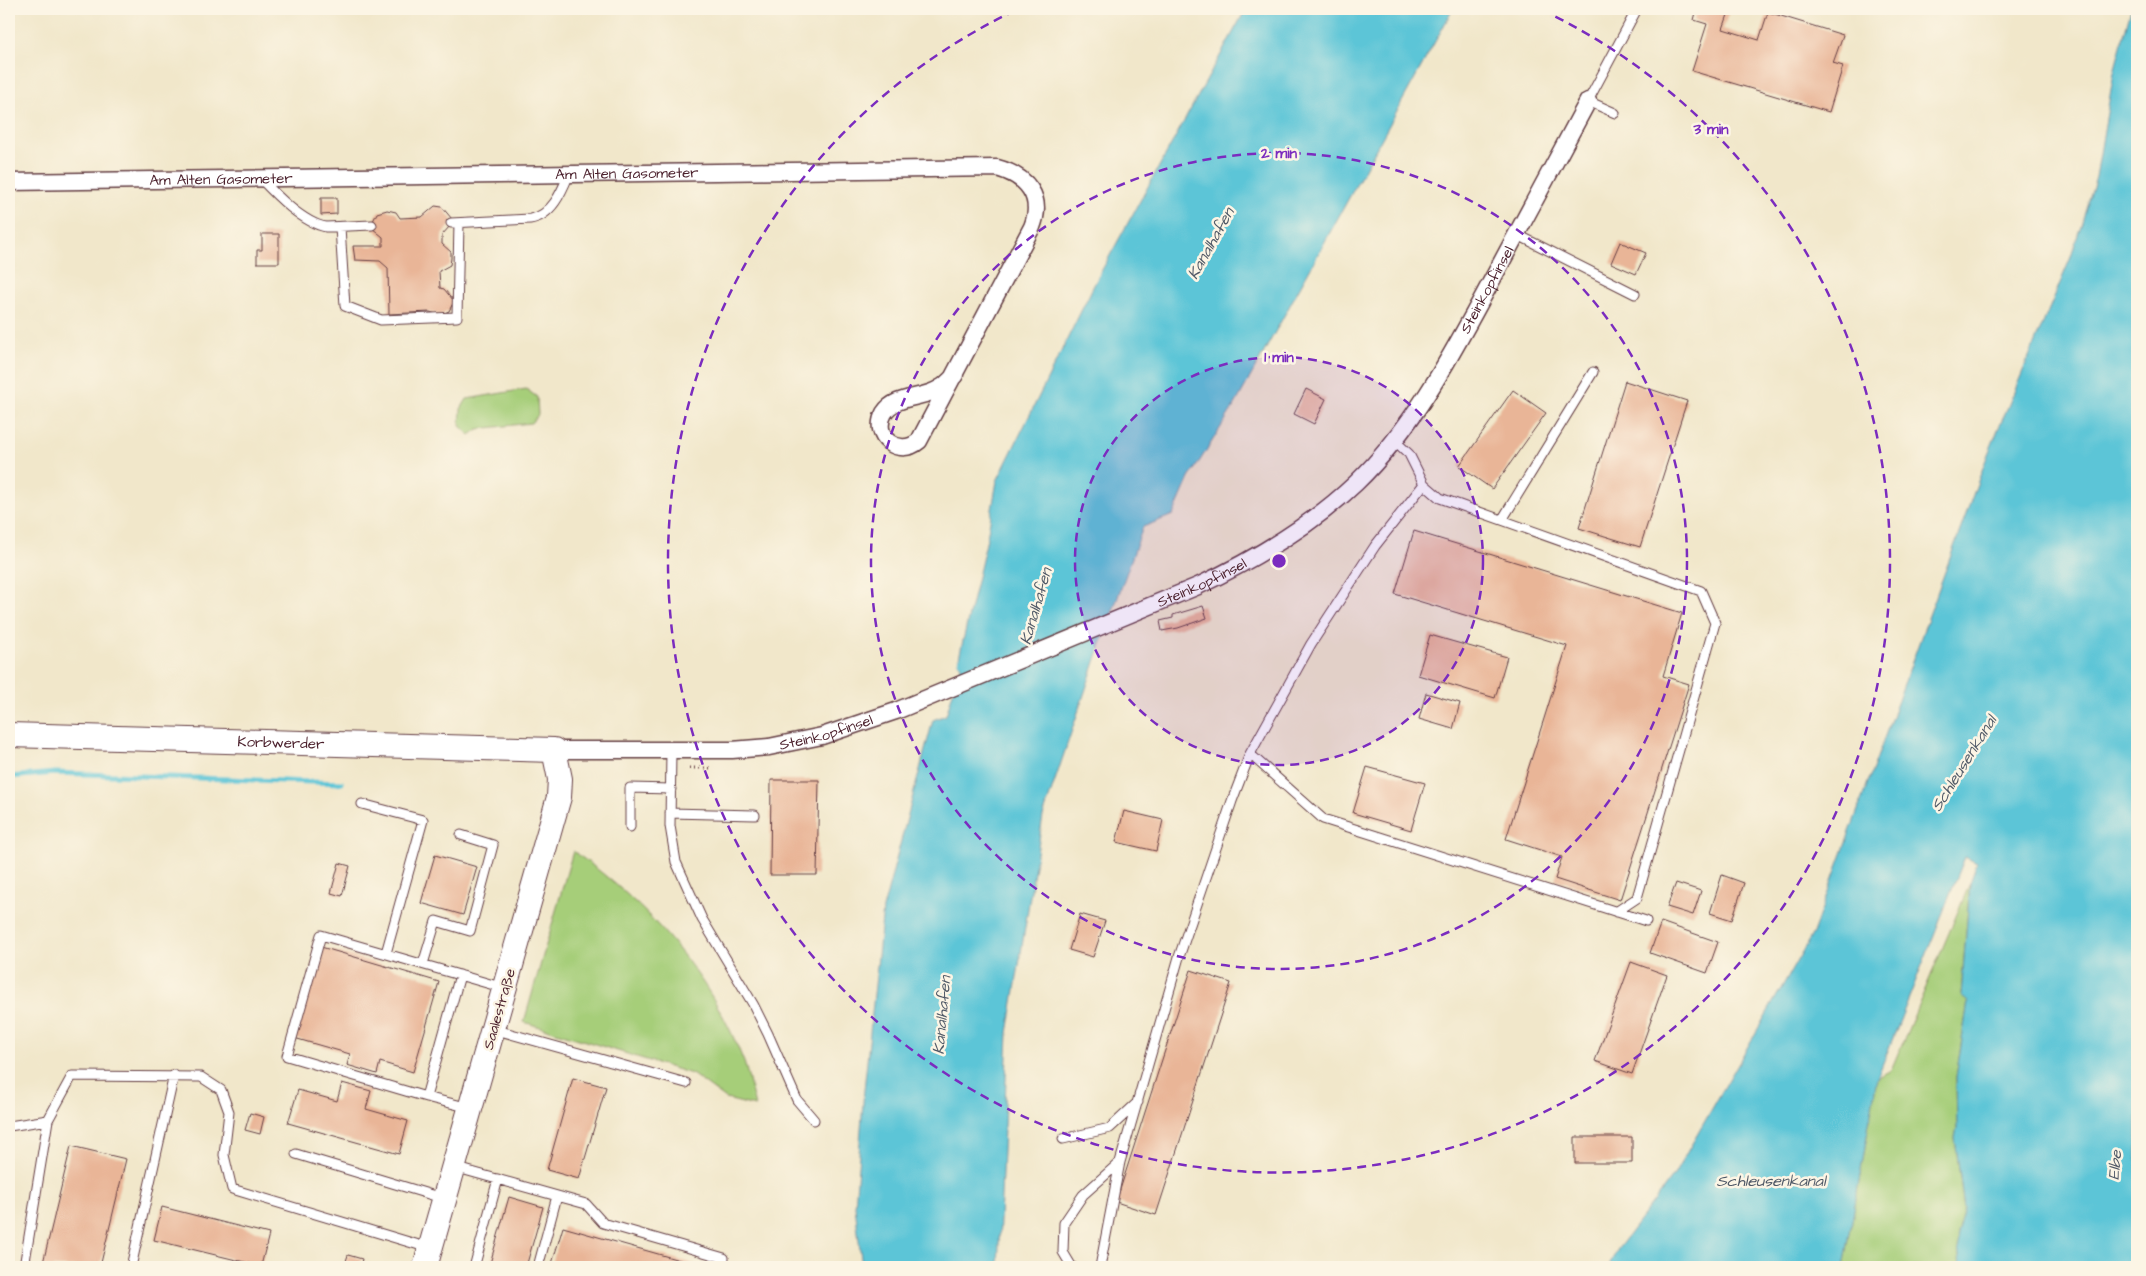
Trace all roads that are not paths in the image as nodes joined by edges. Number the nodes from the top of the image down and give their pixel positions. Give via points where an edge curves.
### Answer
1 (1637, 9) edge
2 (1588, 101) junction
3 (1614, 114) dead end
4 (569, 174) junction
5 (260, 178) junction
6 (9, 182) edge
7 (372, 225) dead end
8 (340, 226) junction
9 (1516, 234) junction
10 (1636, 294) dead end
11 (1593, 372) dead end
12 (955, 375) junction
13 (1395, 441) junction
14 (1424, 484) junction
15 (1502, 520) junction
16 (9, 735) edge
17 (554, 750) junction
18 (670, 751) junction
19 (1250, 754) junction
20 (671, 789) junction
21 (362, 804) dead end
22 (670, 813) junction
23 (755, 815) dead end
24 (630, 827) dead end
25 (461, 835) dead end
26 (1616, 912) junction
27 (1646, 921) dead end
28 (386, 953) junction
29 (422, 964) junction
30 (460, 975) junction
31 (504, 988) junction
32 (493, 1029) junction
33 (174, 1075) junction
34 (686, 1083) dead end
35 (426, 1097) junction
36 (1139, 1101) junction
37 (471, 1108) junction
38 (48, 1120) junction
39 (814, 1120) dead end
40 (9, 1126) edge
41 (1063, 1139) dead end
42 (296, 1154) dead end
43 (1120, 1162) junction
44 (454, 1167) junction
45 (498, 1179) junction
46 (557, 1196) junction
47 (445, 1199) junction
48 (428, 1258) edge
49 (724, 1258) dead end
50 (475, 1264) dead end
51 (24, 1267) edge
52 (132, 1267) edge
53 (538, 1267) edge
54 (1072, 1267) edge
55 (1100, 1267) edge

1 - 2 lane, Steinkopfinsel
2 - 3 lane
2 - 9 street, Steinkopfinsel
4 - 5 street, Am Alten Gasometer
4 - 8 lane via 555,201 539,217 455,223 457,317 381,320 345,306
4 - 12 street, Am Alten Gasometer via 988,167 1013,173 1036,199 1035,220
5 - 6 street, Am Alten Gasometer
5 - 8 lane via 292,209 316,224
7 - 8 lane
9 - 10 lane
9 - 13 street, Steinkopfinsel via 1450,357
11 - 15 lane
12 - 12 street, Am Alten Gasometer via 914,446 901,448 884,439 881,425 888,408 940,388
13 - 14 lane via 1409,454
13 - 18 street, Steinkopfinsel via 1348,490 1279,544 1198,586 840,731 787,744 732,750
14 - 15 lane via 1440,498
14 - 19 lane via 1375,546 1317,636
15 - 26 lane via 1701,591 1715,623 1636,898
16 - 17 main road, Korbwerder
17 - 18 street, Steinkopfinsel
17 - 31 main road, Saalestraße via 560,779 559,797
18 - 20 lane
19 - 26 lane via 1323,819
19 - 36 lane via 1179,957
20 - 22 lane
20 - 24 lane via 630,788
21 - 28 lane via 423,820
22 - 23 lane
22 - 39 lane via 673,850 688,891 753,1004 797,1100
25 - 29 lane via 493,845 470,931 436,921
26 - 27 lane
28 - 29 lane
28 - 35 lane via 321,935 287,1056
29 - 30 lane
30 - 31 lane
30 - 35 lane
31 - 32 main road, Saalestraße
32 - 34 lane
32 - 37 main road, Saalestraße
33 - 38 lane via 72,1076
33 - 48 lane via 201,1077 221,1090 229,1112 224,1155 232,1189
33 - 52 lane
35 - 37 lane
36 - 41 lane via 1110,1128
36 - 43 lane
37 - 44 main road, Saalestraße
38 - 40 lane
38 - 51 lane
42 - 47 lane
43 - 54 lane via 1083,1195 1064,1223 1063,1252
43 - 55 lane
44 - 45 lane
44 - 47 main road, Saalestraße
45 - 46 lane
45 - 50 lane
46 - 49 lane via 586,1204 602,1223
46 - 53 lane
47 - 48 main road, Saalestraße

